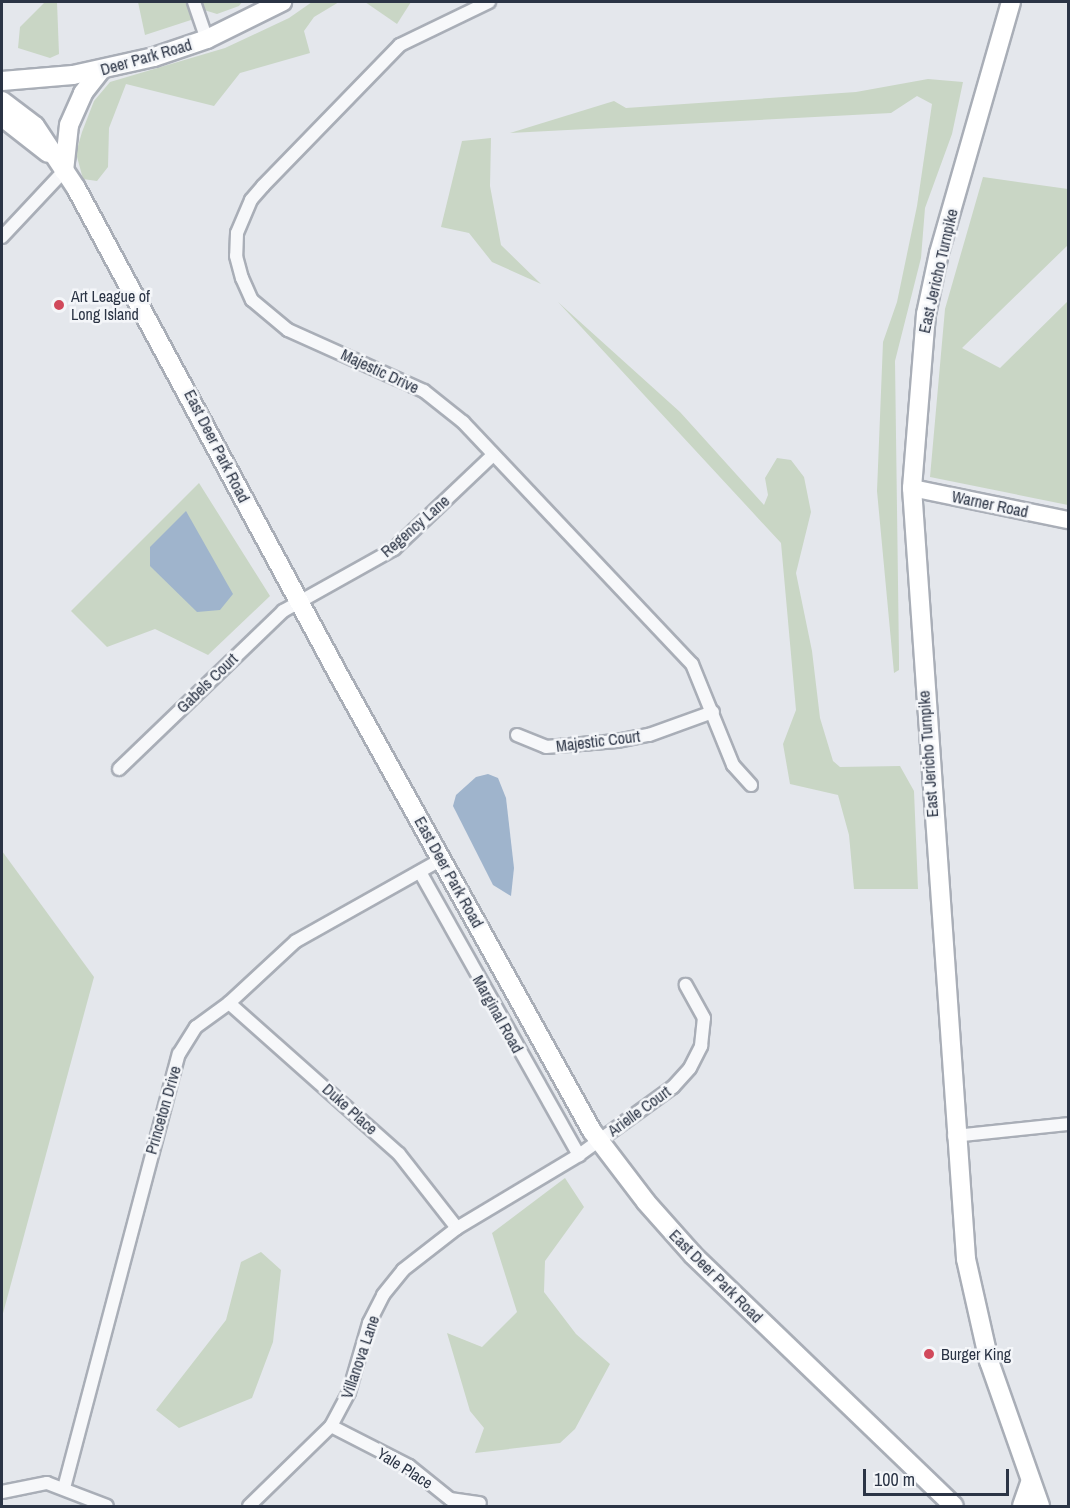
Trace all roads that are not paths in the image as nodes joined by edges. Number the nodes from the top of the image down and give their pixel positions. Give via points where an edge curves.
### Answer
1 (194, 2) edge
2 (282, 2) edge
3 (489, 2) edge
4 (1011, 2) edge
5 (207, 39) junction
6 (154, 57) junction
7 (101, 70) junction
8 (2, 81) edge
9 (2, 101) edge
10 (75, 108) junction
11 (2, 117) edge
12 (59, 164) junction
13 (2, 237) edge
14 (492, 456) junction
15 (912, 488) junction
16 (1068, 520) edge
17 (299, 601) junction
18 (713, 712) junction
19 (517, 735) dead end
20 (119, 769) dead end
21 (751, 785) dead end
22 (442, 859) junction
23 (420, 872) junction
24 (686, 985) dead end
25 (229, 1003) junction
26 (1068, 1124) edge
27 (954, 1136) junction
28 (598, 1140) junction
29 (579, 1155) junction
30 (457, 1228) junction
31 (331, 1426) junction
32 (1030, 1484) junction
33 (63, 1488) junction
34 (2, 1492) edge
35 (480, 1503) dead end
36 (107, 1506) edge
37 (249, 1506) edge
38 (954, 1506) edge
39 (1022, 1506) edge
40 (1040, 1506) edge

1 - 5 street
2 - 5 main road, Deer Park Road
3 - 14 street, Majestic Drive via 421,32 376,66 251,200 239,225 236,256 252,300 268,317 288,330 424,391 463,422
4 - 15 main road, East Jericho Turnpike via 939,252 926,314
5 - 6 main road, Deer Park Road
6 - 7 main road, Deer Park Road
6 - 10 main road via 110,78
7 - 8 main road, Deer Park Road
7 - 10 main road
9 - 12 main road, East Deer Park Road via 35,126
10 - 12 main road
11 - 12 main road, East Deer Park Road
12 - 13 street
12 - 17 main road, East Deer Park Road via 171,357
14 - 17 street, Regency Lane via 394,549
14 - 18 street, Majestic Drive via 685,656 701,681
15 - 16 street, Warner Road
15 - 27 main road, East Jericho Turnpike
17 - 20 street, Gabels Court via 237,654
17 - 22 main road, East Deer Park Road
18 - 19 street, Majestic Court via 649,735 617,741 546,747
18 - 21 street, Majestic Drive via 733,765
22 - 23 street, Princeton Drive
22 - 28 main road, East Deer Park Road
23 - 25 street, Princeton Drive via 316,927
23 - 29 street, Marginal Road
24 - 28 street, Arielle Court via 704,1018 701,1046 690,1068 673,1087
25 - 30 street, Duke Place via 399,1154
25 - 33 street, Princeton Drive via 196,1027 179,1054
26 - 27 street
27 - 32 main road, East Jericho Turnpike via 973,1298 989,1361
28 - 29 street, Villanova Lane
28 - 38 main road, East Deer Park Road via 693,1255
29 - 30 street, Villanova Lane
30 - 31 street, Villanova Lane via 403,1270 383,1295 366,1331 349,1392
31 - 35 street, Yale Place via 409,1466 450,1499
31 - 37 street, Villanova Lane
32 - 39 main road
32 - 40 main road, East Jericho Turnpike
33 - 34 street via 30,1484
33 - 36 street

